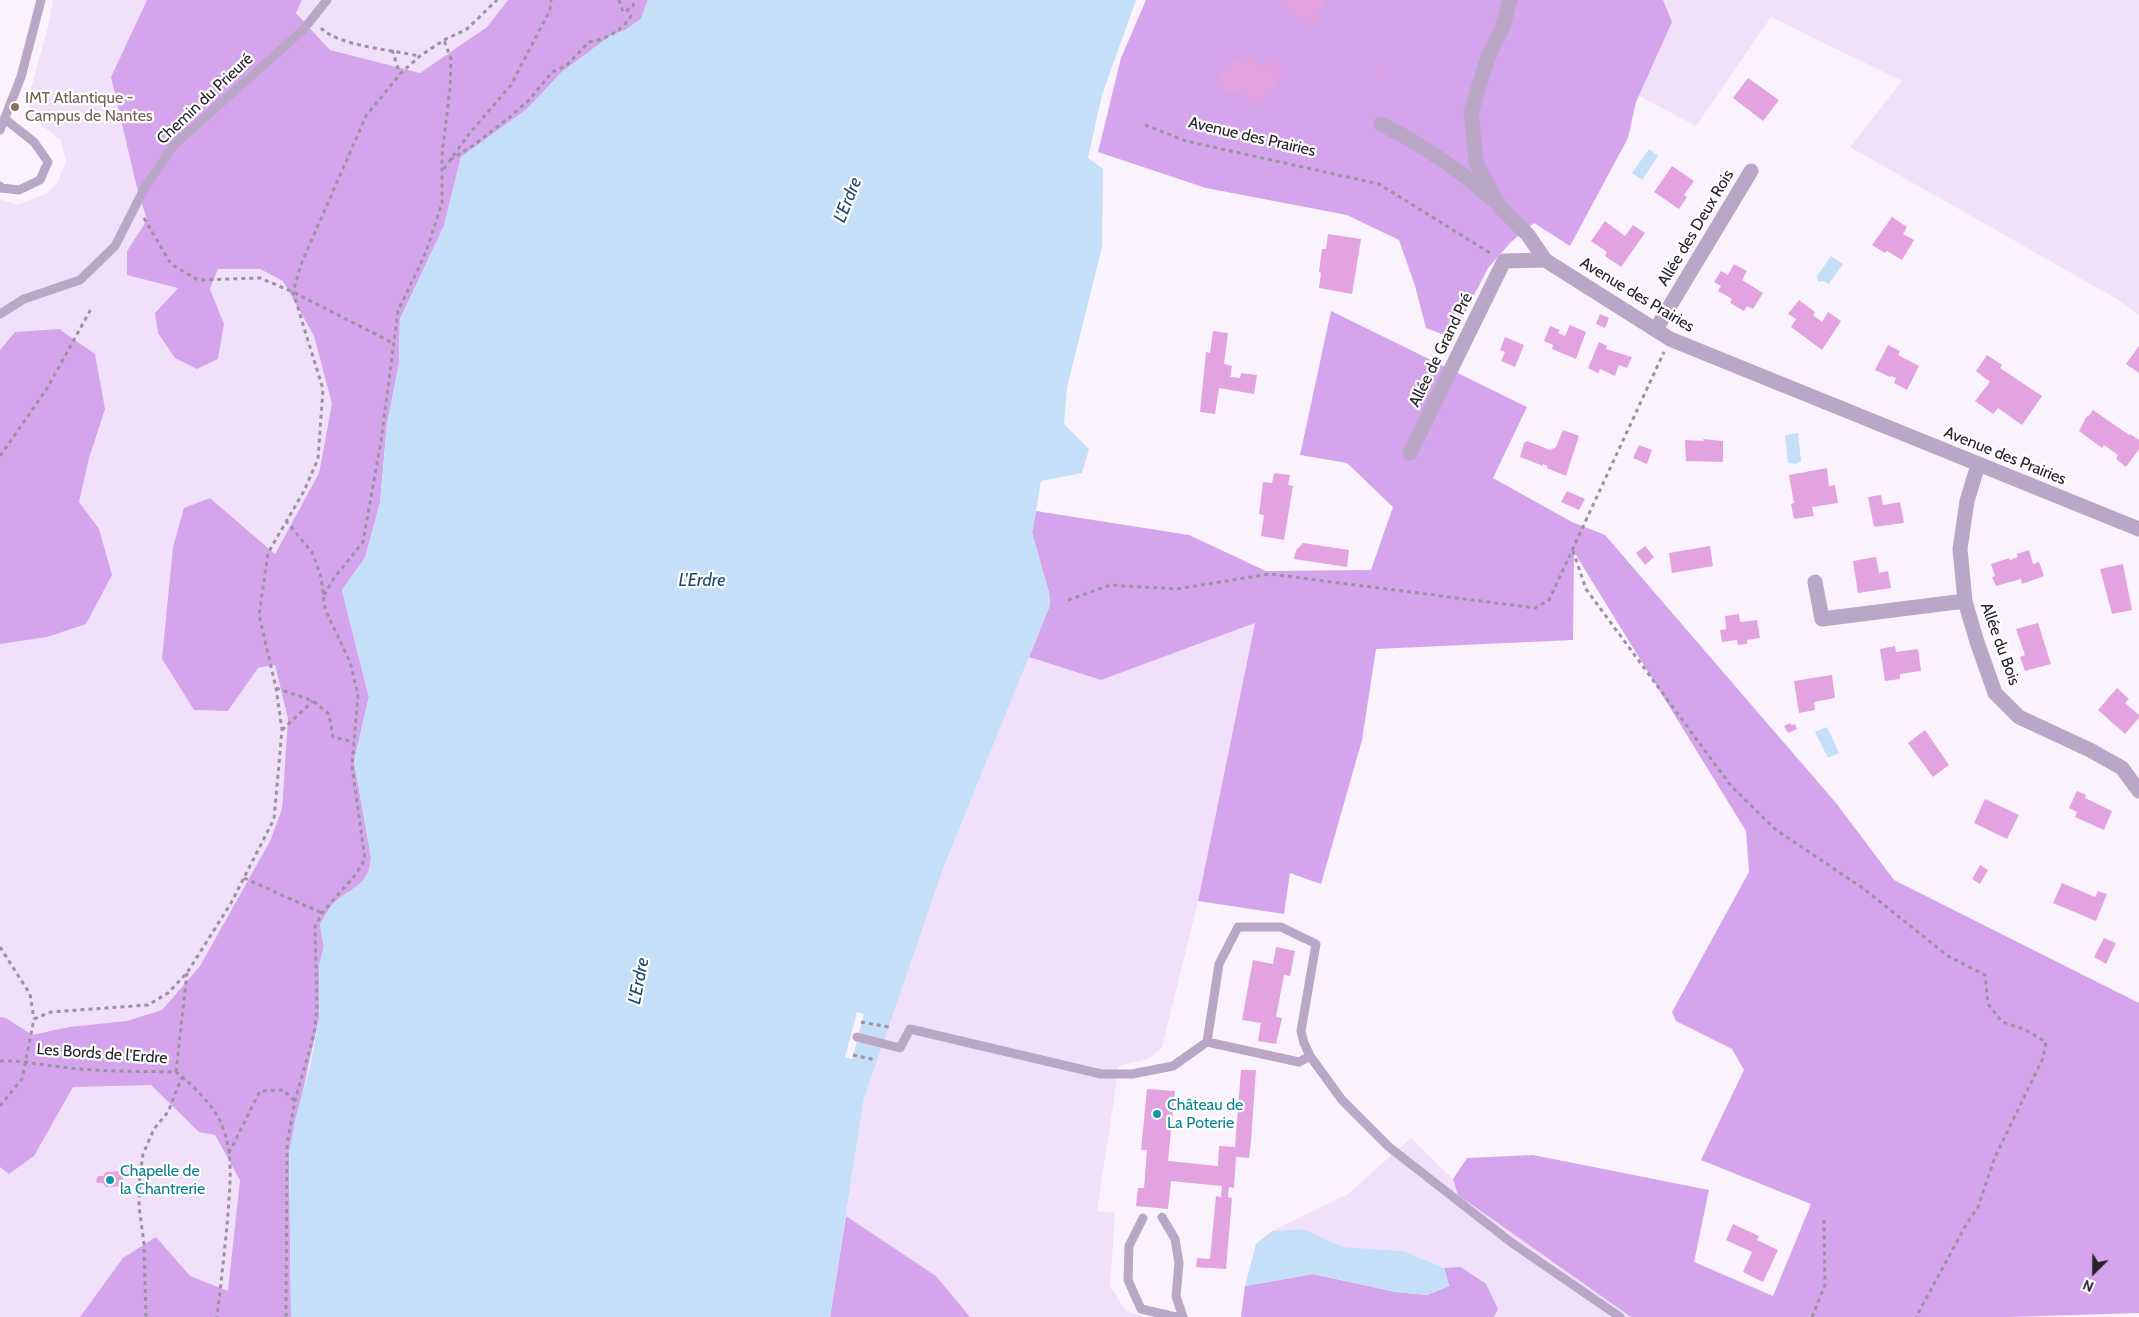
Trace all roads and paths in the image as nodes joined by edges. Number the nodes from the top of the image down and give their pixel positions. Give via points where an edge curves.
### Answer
1 (41, 0) edge
2 (327, 0) edge
3 (497, 0) edge
4 (550, 0) edge
5 (619, 0) edge
6 (634, 0) edge
7 (1510, 0) edge
8 (627, 10) junction
9 (313, 18) junction
10 (444, 40) junction
11 (392, 50) junction
12 (420, 56) junction
13 (400, 74) junction
14 (5, 119) junction
15 (1381, 124) dead end
16 (1145, 125) dead end
17 (0, 130) edge
18 (450, 160) junction
19 (444, 170) junction
20 (1751, 171) dead end
21 (0, 186) edge
22 (136, 205) junction
23 (1499, 206) junction
24 (1545, 260) junction
25 (1504, 261) junction
26 (293, 292) junction
27 (91, 309) dead end
28 (0, 314) edge
29 (1656, 329) junction
30 (1670, 338) junction
31 (393, 343) junction
32 (1410, 453) dead end
33 (0, 456) edge
34 (1978, 465) junction
35 (286, 521) junction
36 (2139, 529) edge
37 (1573, 550) junction
38 (1816, 582) dead end
39 (324, 596) junction
40 (1068, 600) dead end
41 (1965, 601) junction
42 (276, 688) junction
43 (313, 701) junction
44 (282, 730) junction
45 (354, 742) junction
46 (2139, 791) edge
47 (244, 878) junction
48 (322, 913) junction
49 (0, 947) edge
50 (187, 973) junction
51 (34, 1019) junction
52 (861, 1022) dead end
53 (889, 1027) dead end
54 (857, 1037) dead end
55 (1207, 1042) junction
56 (853, 1055) dead end
57 (1310, 1056) junction
58 (876, 1060) dead end
59 (0, 1061) edge
60 (26, 1061) junction
61 (176, 1072) junction
62 (182, 1077) junction
63 (295, 1101) junction
64 (0, 1106) edge
65 (229, 1153) junction
66 (1162, 1217) dead end
67 (1143, 1218) dead end
68 (1824, 1220) dead end
69 (146, 1317) edge
70 (217, 1317) edge
71 (286, 1317) edge
72 (1176, 1317) edge
73 (1183, 1317) edge
74 (1620, 1317) edge
75 (1812, 1317) edge
76 (1916, 1317) edge

1 - 14 lane via 21,76
2 - 9 lane, Chemin du Prieuré
3 - 10 path via 467,29
4 - 18 path via 550,10 511,85
5 - 8 path via 623,12
6 - 8 path via 633,7
7 - 23 street via 1471,112 1476,162
8 - 18 path via 631,16 617,32 589,42 566,66 552,72 511,116
9 - 11 path via 327,34 351,43
9 - 22 lane, Chemin du Prieuré via 174,145 144,187
10 - 12 path
10 - 19 path via 451,59 442,155
11 - 12 path
11 - 13 path
12 - 13 path
13 - 26 path via 366,116 302,262
14 - 17 lane
14 - 21 lane via 34,142 48,162 40,180 26,187 19,190
15 - 23 street via 1415,141 1470,179
16 - 25 path, Avenue des Prairies via 1186,141 1379,184
18 - 19 path
19 - 31 path via 442,204 426,252 398,311
20 - 29 street, Allée des Deux Rois
22 - 26 path via 171,264 198,280 260,278
22 - 28 lane, Chemin du Prieuré via 115,246 80,280 24,299
23 - 24 street via 1528,235
24 - 25 street
24 - 29 street, Avenue des Prairies
25 - 32 street, Allée de Grand Pré
26 - 31 path
26 - 35 path via 323,389 318,458
27 - 33 path via 46,390
29 - 30 street, Avenue des Prairies
30 - 34 street, Avenue des Prairies
30 - 37 path
31 - 39 path via 381,442 363,542
34 - 36 street, Avenue des Prairies
34 - 41 street, Allée du Bois via 1967,501 1960,549
35 - 39 path via 312,552
35 - 42 path via 268,553 258,615
37 - 40 path via 1548,600 1535,608 1270,574 1176,589 1110,585
37 - 76 path via 1586,589 1731,786 1775,829 1864,889 1948,956 1985,975 1988,1004 2002,1022 2026,1030 2046,1042 2043,1058 1995,1157 1978,1206
38 - 41 street via 1822,619
39 - 45 path via 325,609 350,662 358,695
41 - 46 street, Allée du Bois via 1996,693 2019,717 2122,768
42 - 43 path
42 - 44 path
43 - 44 path
43 - 45 path via 329,714 334,737
44 - 47 path via 274,820
45 - 48 path via 354,792 365,859
47 - 48 path
47 - 50 path
48 - 63 path via 315,928 317,1008 314,1034
49 - 51 path via 30,994
50 - 51 path via 168,993 148,1005 51,1012
50 - 61 path
51 - 60 path
52 - 53 path
54 - 55 lane via 900,1048 910,1029 1101,1074 1132,1074 1173,1066
55 - 57 lane via 1299,1062
55 - 57 lane via 1220,964 1238,927 1281,927 1316,944 1301,1031
56 - 58 path
57 - 74 lane via 1342,1100 1410,1165 1512,1243
59 - 60 path
60 - 61 path, Les Bords de l'Erdre via 61,1067
60 - 64 path, Les Bords de l'Erdre via 22,1079
61 - 62 path, Les Bords de l'Erdre
62 - 65 path, Les Bords de l'Erdre via 204,1098 220,1121
62 - 69 path via 168,1112 143,1154 139,1206 144,1244
63 - 65 path via 283,1090 260,1091
63 - 71 path via 287,1144
65 - 70 path, Les Bords de l'Erdre via 227,1218
66 - 73 lane via 1174,1239 1179,1263 1176,1296
67 - 72 lane via 1129,1246 1128,1280 1141,1308
68 - 75 path via 1825,1284

